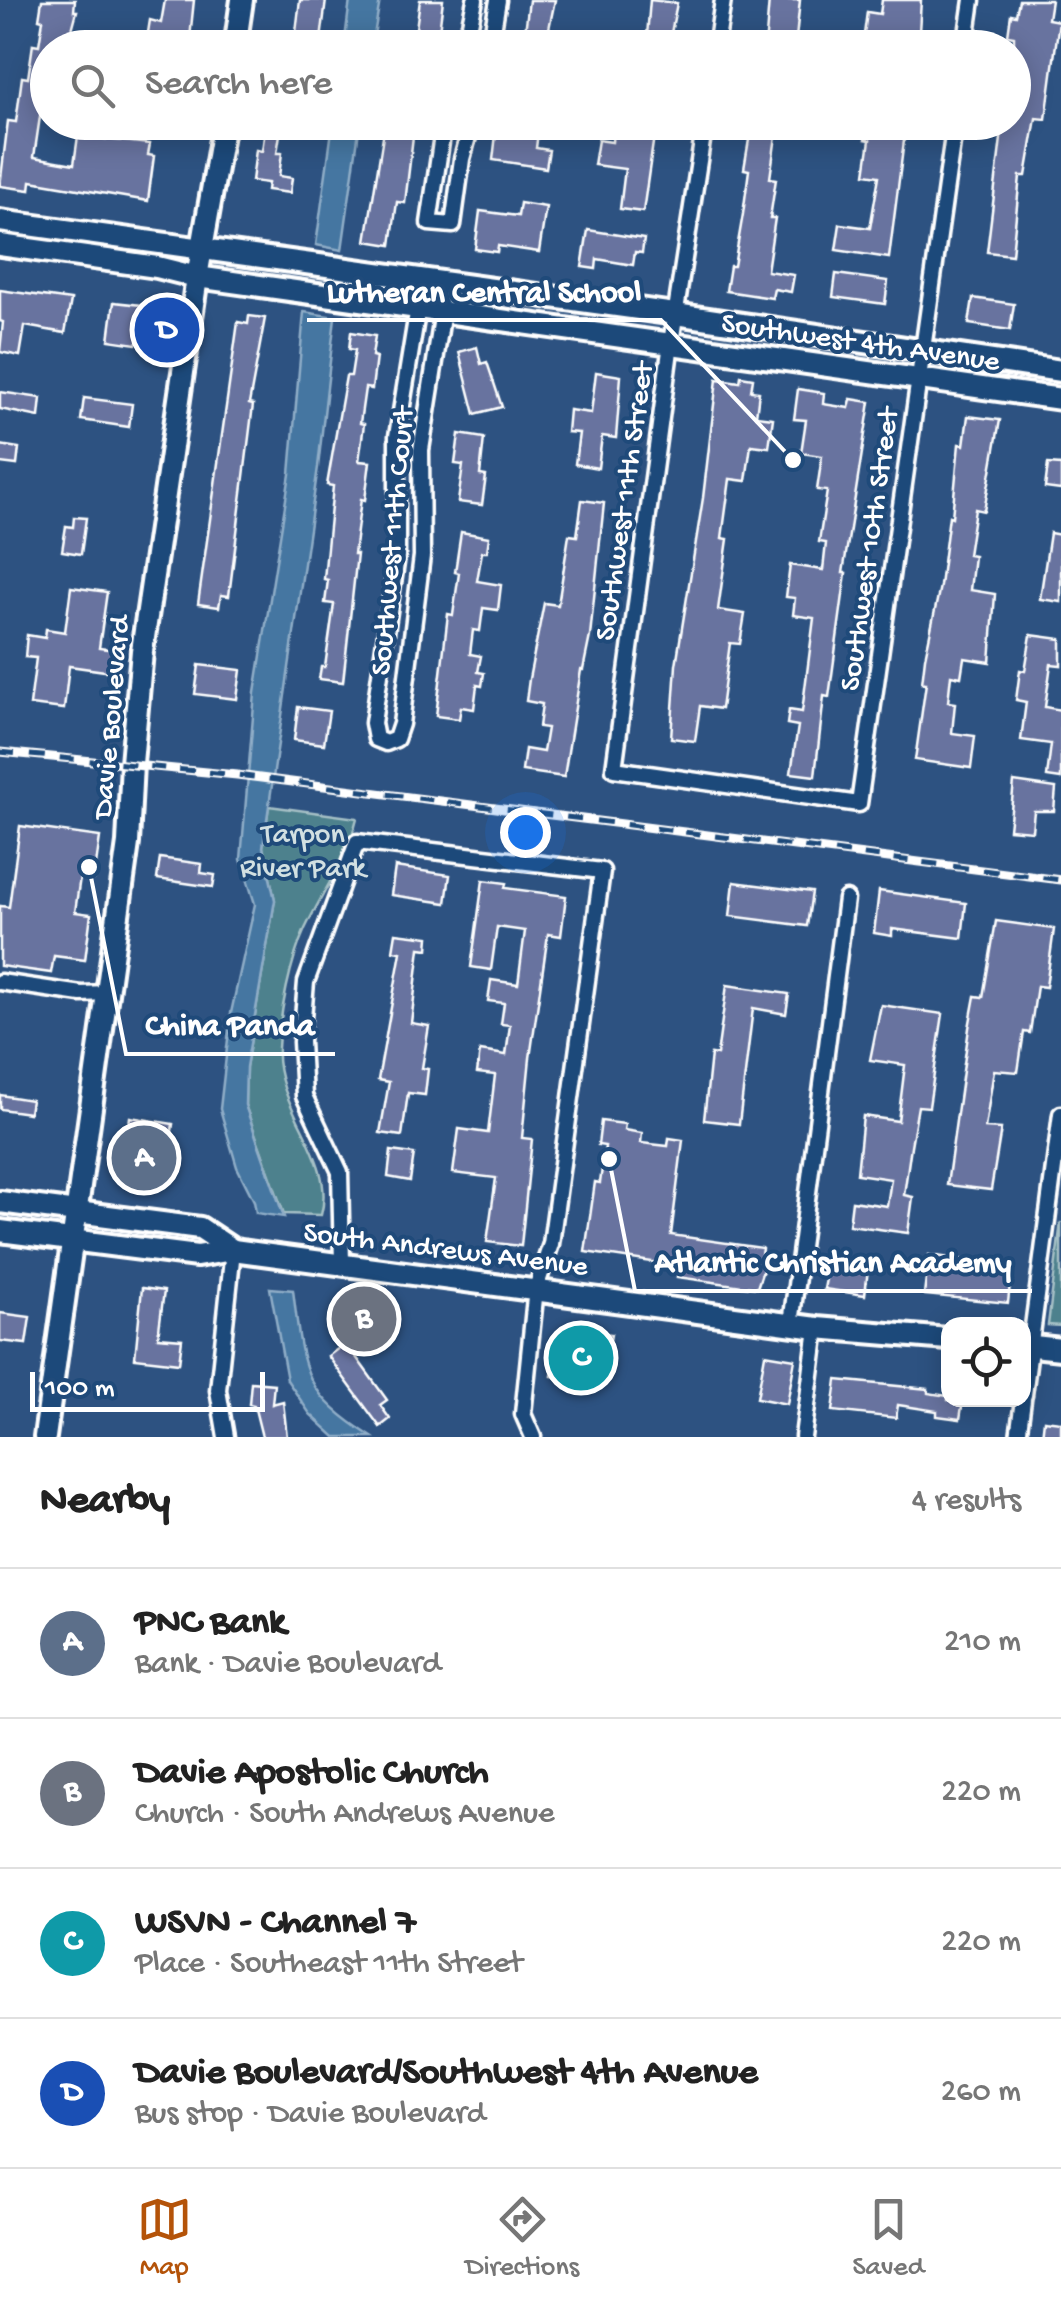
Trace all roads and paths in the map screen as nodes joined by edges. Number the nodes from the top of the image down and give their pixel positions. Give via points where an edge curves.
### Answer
1 (242, 0) edge
2 (474, 0) edge
3 (498, 0) edge
4 (723, 0) edge
5 (972, 0) edge
6 (238, 30) edge
7 (469, 30) edge
8 (493, 30) edge
9 (719, 30) edge
10 (968, 30) edge
11 (221, 140) edge
12 (441, 140) edge
13 (467, 140) edge
14 (701, 140) edge
15 (952, 140) edge
16 (0, 221) edge
17 (0, 244) edge
18 (203, 249) junction
19 (197, 277) junction
20 (434, 281) junction
21 (418, 307) junction
22 (444, 311) junction
23 (676, 314) junction
24 (671, 343) junction
25 (923, 351) junction
26 (1061, 372) edge
27 (919, 378) junction
28 (1061, 399) edge
29 (858, 804) joint
30 (846, 899) dead end
31 (0, 982) edge
32 (106, 993) junction
33 (1061, 1114) edge
34 (0, 1202) edge
35 (76, 1213) junction
36 (0, 1230) edge
37 (72, 1240) junction
38 (233, 1250) junction
39 (342, 1264) junction
40 (536, 1288) junction
41 (1031, 1318) edge
42 (791, 1324) junction
43 (817, 1328) junction
44 (941, 1338) edge
45 (1031, 1345) edge
46 (1061, 1349) edge
47 (1022, 1407) edge
48 (45, 1437) edge
49 (226, 1437) edge
50 (533, 1437) edge
51 (802, 1437) edge
52 (1018, 1437) edge

1 - 6 main road
2 - 7 street
3 - 8 street
4 - 9 street
5 - 10 street
11 - 18 main road, Davie Boulevard
12 - 13 street via 429,222 453,225
14 - 23 street, Southwest 11th Street
15 - 25 street, Southwest 10th Street
16 - 18 main road, Southwest 4th Avenue
17 - 19 main road, Southwest 4th Avenue
18 - 19 main road, Davie Boulevard
18 - 20 main road, Southwest 4th Avenue
19 - 21 main road, Southwest 4th Avenue
19 - 32 main road, Davie Boulevard via 142,651 128,842
20 - 21 street, Southwest 11th Court
20 - 22 street, Southwest 11th Court
20 - 23 main road, Southwest 4th Avenue
21 - 22 main road, Southwest 4th Avenue
21 - 22 street, Southwest 11th Court via 396,451 397,556 373,723 380,742 396,739 402,724 422,556 421,450
22 - 24 main road, Southwest 4th Avenue
23 - 24 street, Southwest 11th Street
23 - 25 main road, Southwest 4th Avenue
24 - 27 main road, Southwest 4th Avenue
24 - 29 street, Southwest 11th Street via 614,769
25 - 26 main road, Southwest 4th Avenue
25 - 27 street, Southwest 10th Street
27 - 28 main road, Southwest 4th Avenue
27 - 29 street, Southwest 10th Street
30 - 42 street
31 - 32 street
32 - 35 main road, Davie Boulevard
33 - 41 street
34 - 35 main road, South Andrews Avenue
35 - 37 main road, Davie Boulevard
35 - 38 main road, South Andrews Avenue via 200,1228
36 - 37 main road, South Andrews Avenue
37 - 38 main road, South Andrews Avenue via 196,1256
37 - 48 main road, Davie Boulevard
38 - 39 main road, South Andrews Avenue
38 - 49 street via 218,1390
39 - 40 main road, South Andrews Avenue
39 - 40 street via 340,1172 304,1096 300,1042 306,982 357,842 602,870 551,1244
40 - 42 main road, South Andrews Avenue
40 - 50 street via 523,1414
42 - 43 main road, South Andrews Avenue
43 - 44 main road, South Andrews Avenue
43 - 51 street
45 - 46 main road
47 - 52 street

